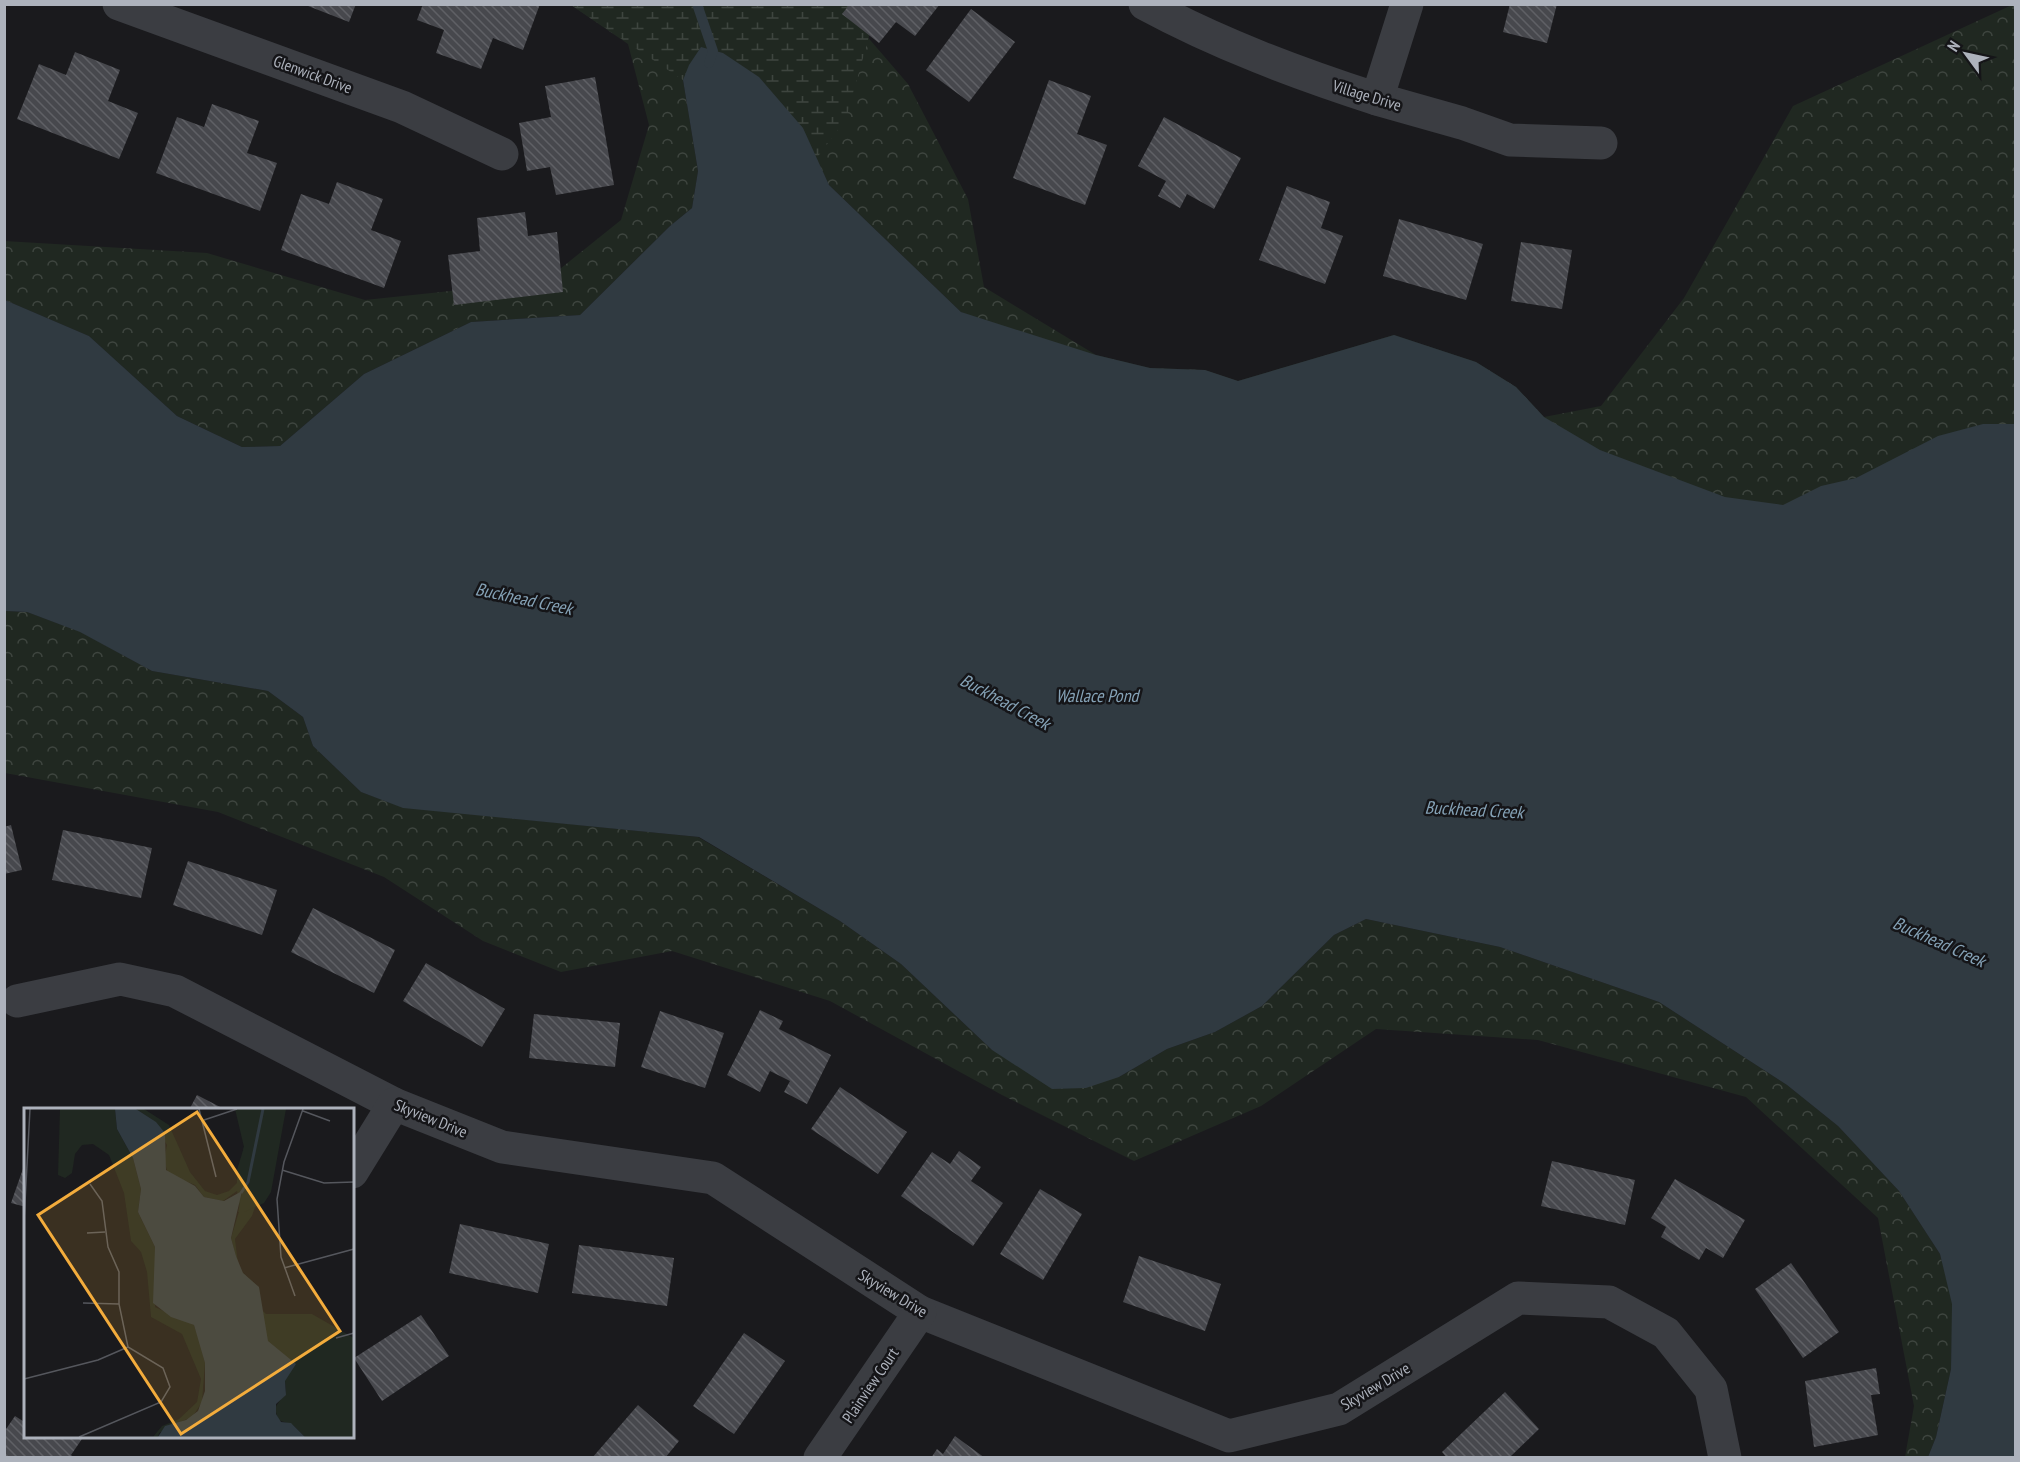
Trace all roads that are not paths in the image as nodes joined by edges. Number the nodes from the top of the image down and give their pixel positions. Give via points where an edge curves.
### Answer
1 (119, 4) edge
2 (1145, 4) edge
3 (1407, 4) edge
4 (1377, 99) junction
5 (1600, 143) dead end
6 (502, 154) dead end
7 (17, 1000) dead end
8 (394, 1104) junction
9 (354, 1169) edge
10 (920, 1312) junction
11 (1229, 1447) edge
12 (820, 1458) edge
13 (1725, 1458) edge

1 - 6 street, Glenwick Drive via 402,107
2 - 4 street, Village Drive via 1184,25 1291,70
3 - 4 street
4 - 5 street, Village Drive via 1510,140
7 - 8 street, Skyview Drive via 120,979 175,991
8 - 9 street
8 - 10 street, Skyview Drive via 502,1147 713,1178
10 - 11 street, Skyview Drive
10 - 12 street, Plainview Court
11 - 13 street, Skyview Drive via 1339,1409 1518,1298 1609,1302 1666,1333 1711,1389

